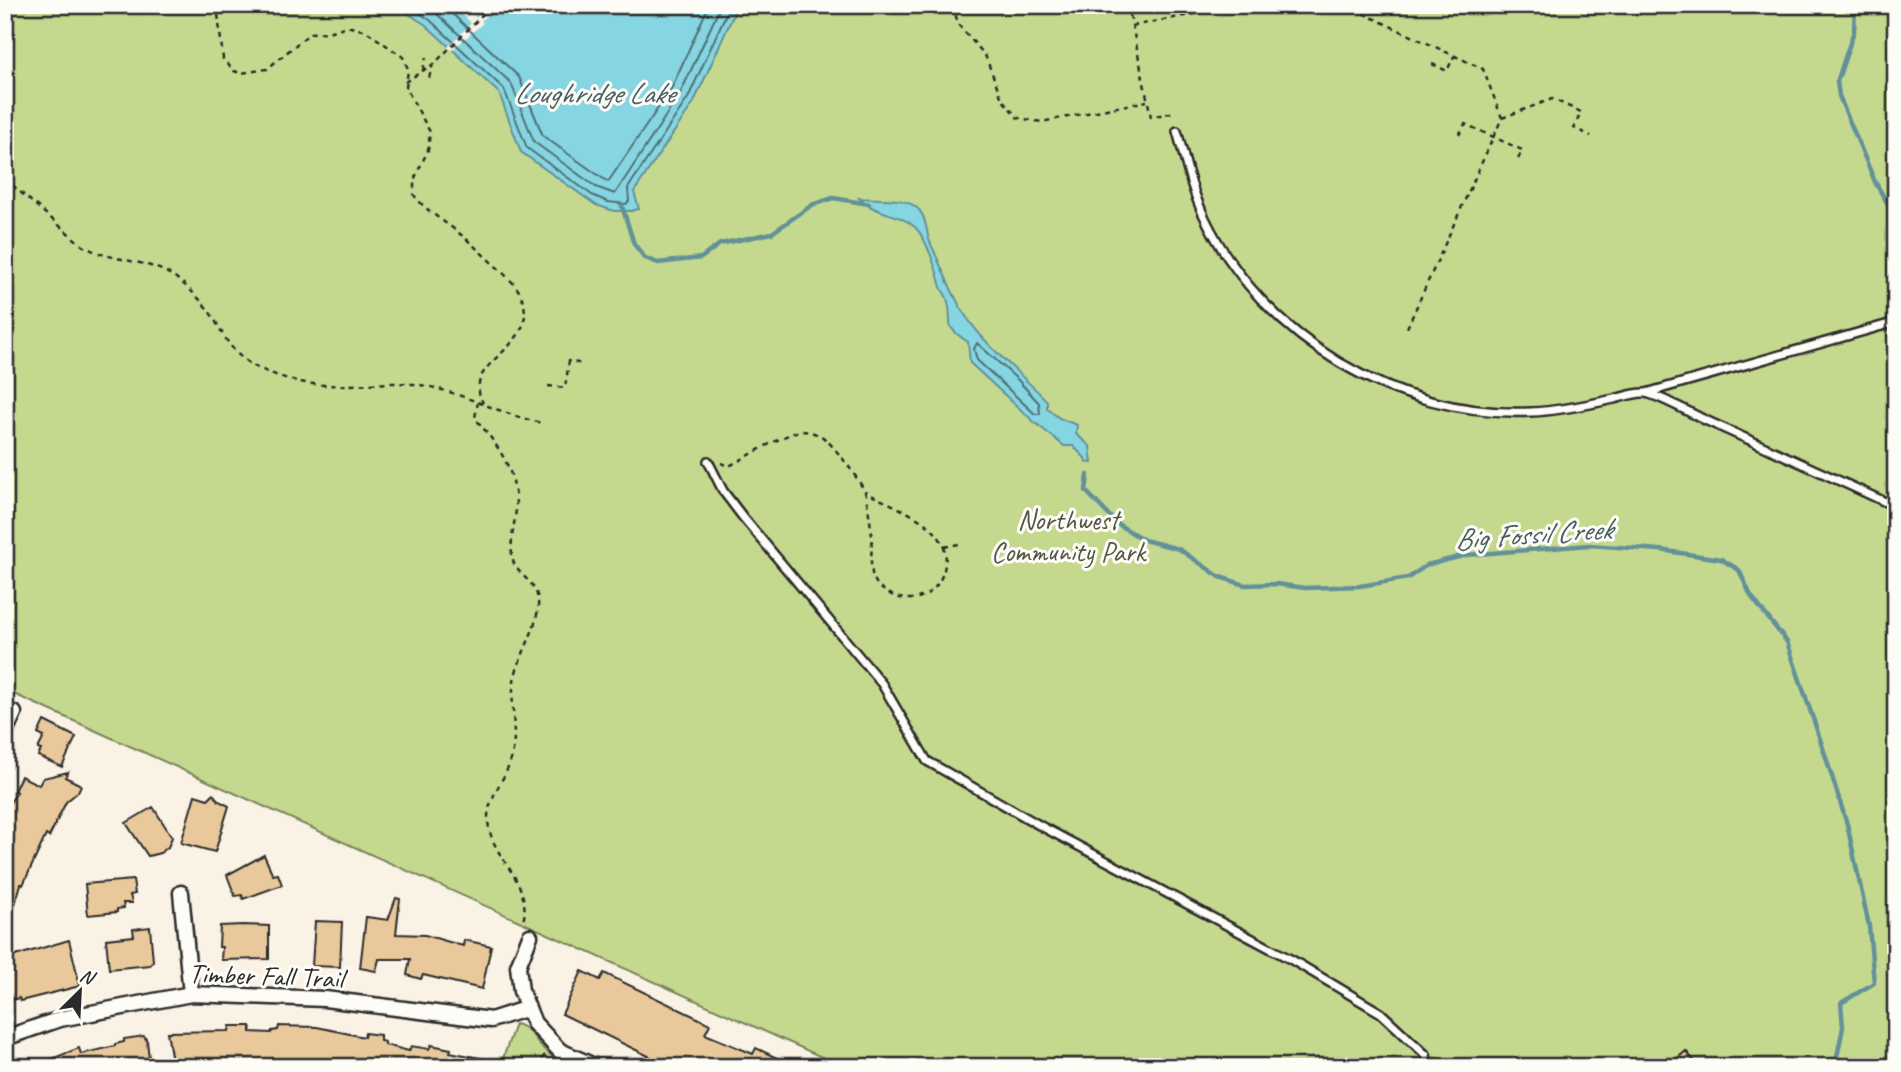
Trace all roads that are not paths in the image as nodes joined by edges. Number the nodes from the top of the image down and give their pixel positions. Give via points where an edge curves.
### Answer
1 (1177, 131) dead end
2 (1896, 322) edge
3 (1646, 393) junction
4 (708, 461) road end
5 (1896, 507) edge
6 (14, 713) dead end
7 (5, 732) edge
8 (181, 893) dead end
9 (526, 933) road end
10 (191, 993) junction
11 (528, 1008) junction
12 (5, 1038) edge
13 (596, 1067) edge
14 (1429, 1067) edge

1 - 3 lane via 1195,194 1219,244 1278,316 1348,368 1414,396 1497,412 1568,408
2 - 3 lane
3 - 5 lane
4 - 14 lane via 736,508 882,684 927,761 1381,1013 1426,1055
6 - 7 street
8 - 10 street
9 - 11 street via 518,966
10 - 11 street, Timber Fall Trail via 325,999 491,1020
10 - 12 street, Timber Fall Trail via 61,1019
11 - 13 street via 534,1023 560,1051

